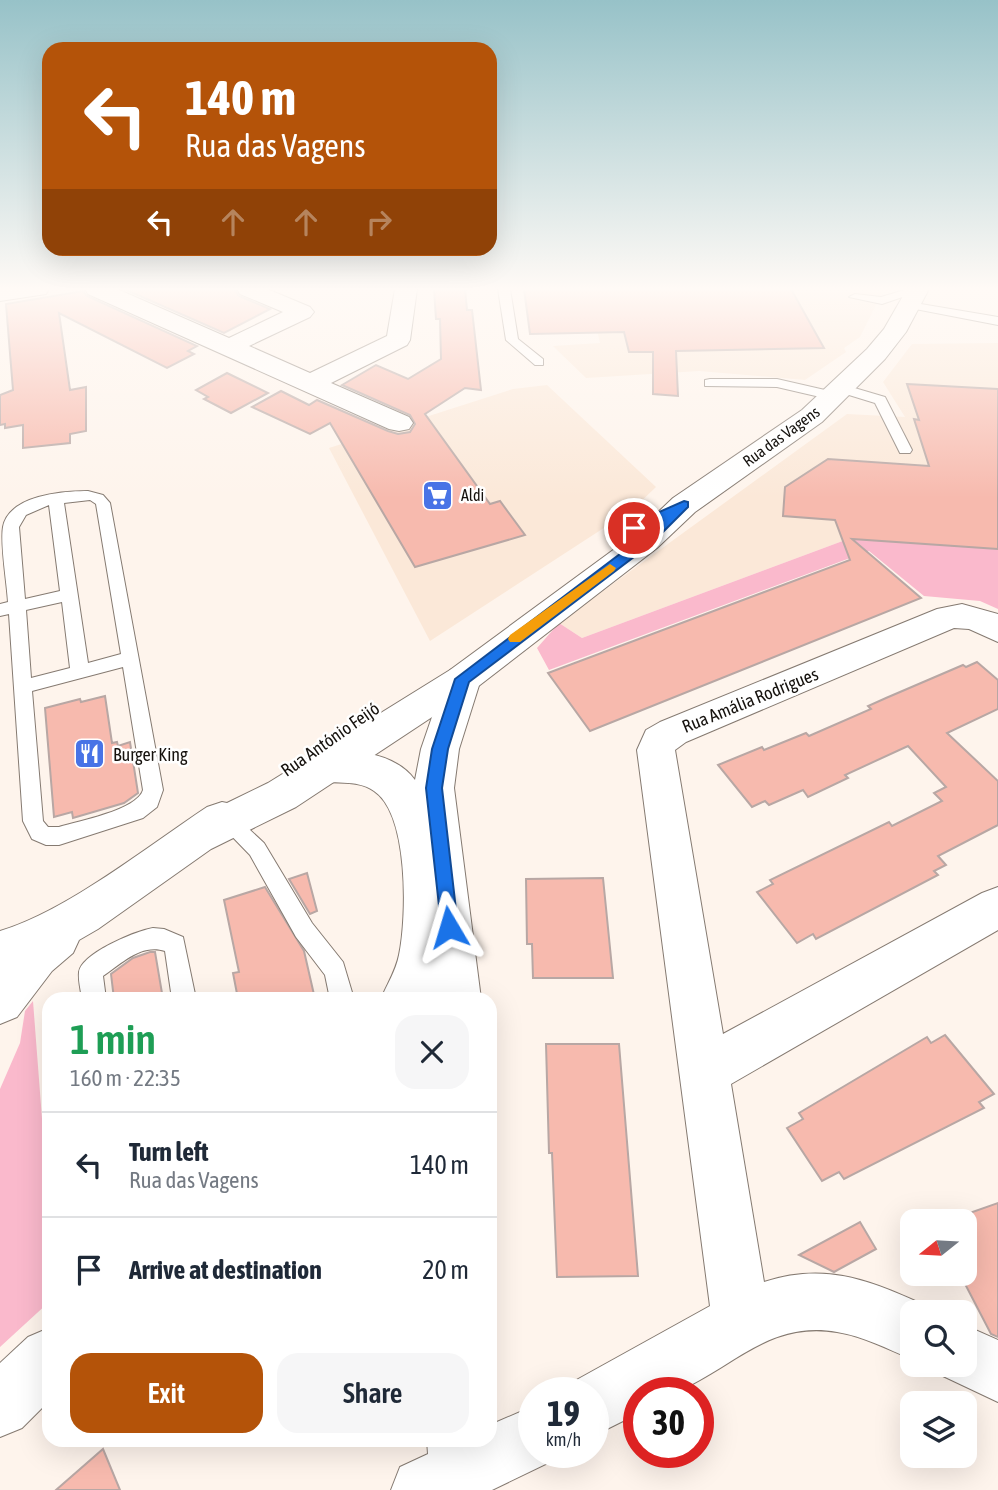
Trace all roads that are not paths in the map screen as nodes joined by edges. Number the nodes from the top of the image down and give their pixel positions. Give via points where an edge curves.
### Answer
1 (253, 359) edge
2 (360, 359) edge
3 (535, 359) edge
4 (871, 359) edge
5 (539, 362) dead end
6 (310, 383) junction
7 (710, 383) dead end
8 (837, 392) junction
9 (399, 423) dead end
10 (905, 450) dead end
11 (56, 500) junction
12 (69, 595) junction
13 (9, 608) edge
14 (998, 630) edge
15 (131, 658) junction
16 (461, 664) junction
17 (80, 672) junction
18 (23, 687) junction
19 (326, 768) junction
20 (216, 828) junction
21 (998, 907) edge
22 (82, 915) junction
23 (0, 951) edge
24 (93, 992) edge
25 (183, 992) edge
26 (340, 992) edge
27 (408, 992) edge
28 (456, 992) edge
29 (0, 1001) edge
30 (703, 1072) junction
31 (741, 1322) junction
32 (900, 1325) edge
33 (977, 1362) edge
34 (42, 1365) edge
35 (998, 1372) edge
36 (609, 1396) edge
37 (1, 1404) edge
38 (518, 1443) edge
39 (447, 1468) edge

1 - 6 street
2 - 6 street
3 - 5 lane
4 - 8 street, Rua das Vagens
6 - 9 street
7 - 8 lane via 777,383
8 - 10 lane via 880,400
8 - 16 street, Rua das Vagens via 812,416 684,505 646,541
11 - 12 lane
11 - 13 lane via 25,508 12,521
11 - 15 lane via 85,495 103,503
12 - 13 lane
12 - 17 lane
13 - 18 lane
14 - 30 street, Rua Amália Rodrigues via 980,619 949,617 660,741 655,760
15 - 17 lane
15 - 18 lane via 153,790 149,801 136,813 60,836 42,835 33,821
16 - 19 street, Rua António Feijó
16 - 20 street, Rua António Feijó via 278,775
16 - 28 street via 434,788
17 - 18 lane
19 - 20 street, Rua António Feijó
19 - 27 street via 366,769 398,787 409,801 423,882 424,939 418,972
20 - 22 street, Rua António Feijó
20 - 26 lane via 257,849 304,930 335,970
21 - 30 street
22 - 23 street, Rua António Feijó via 27,944
22 - 29 street, Rua António Feijó via 36,956
24 - 25 lane via 91,971 134,942 152,937 175,944
30 - 31 street, Rua Amália Rodrigues
31 - 32 street via 779,1305 815,1300 863,1308
31 - 36 street
33 - 35 street
34 - 37 street
38 - 39 street

